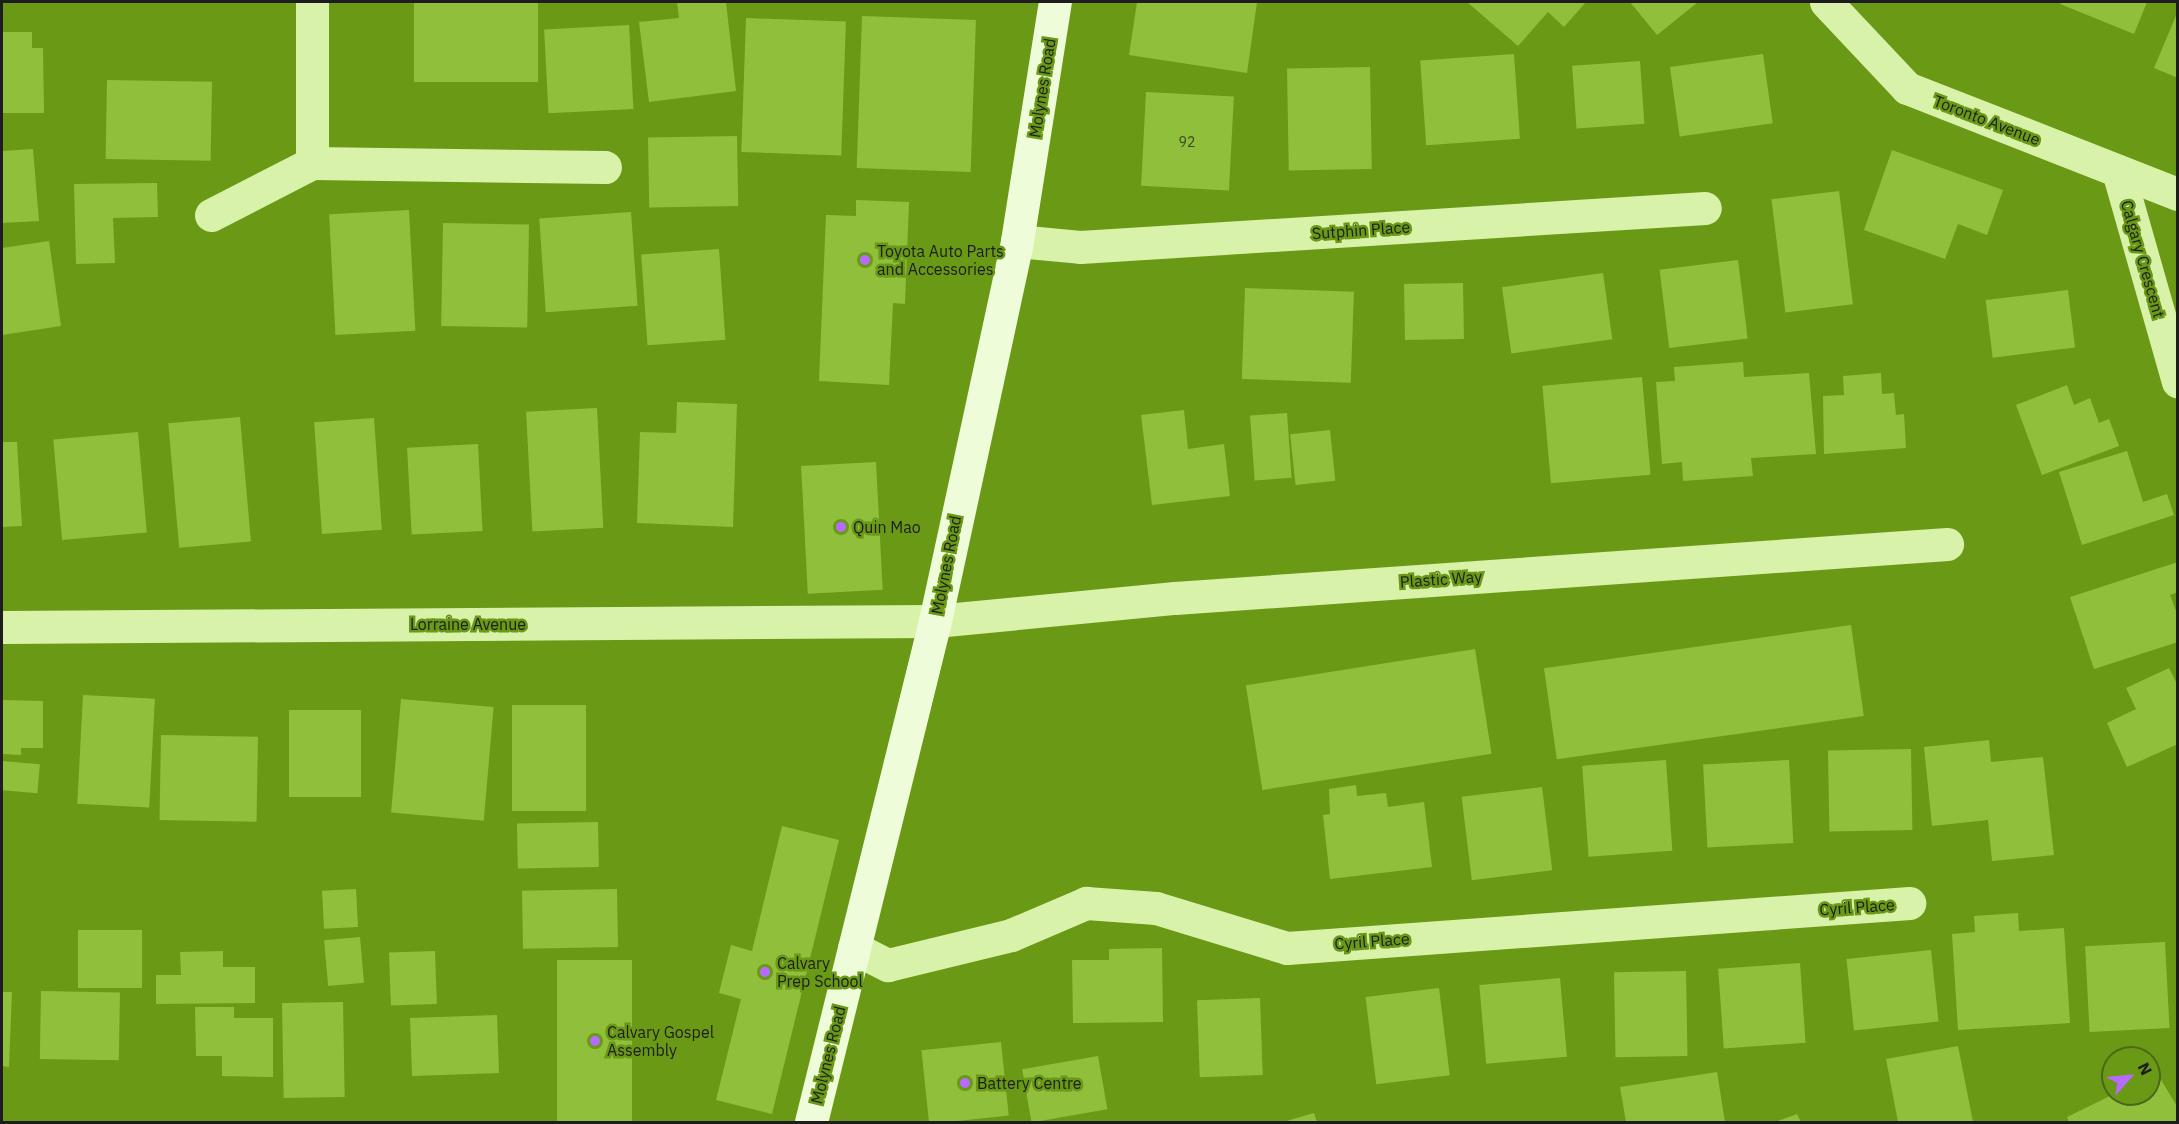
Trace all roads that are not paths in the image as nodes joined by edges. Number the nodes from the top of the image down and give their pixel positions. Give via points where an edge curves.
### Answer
1 (312, 2) edge
2 (1055, 2) edge
3 (1827, 2) edge
4 (312, 163) junction
5 (605, 167) dead end
6 (2118, 171) junction
7 (2178, 194) edge
8 (1705, 208) dead end
9 (211, 215) dead end
10 (1017, 241) junction
11 (2178, 382) edge
12 (1947, 544) dead end
13 (935, 621) junction
14 (2, 627) edge
15 (1910, 903) dead end
16 (854, 948) junction
17 (811, 1122) edge

1 - 4 street
2 - 10 main road, Molynes Road
3 - 6 street, Toronto Avenue via 1907,88
4 - 5 street
4 - 9 street
6 - 7 street, Toronto Avenue
6 - 11 street, Calgary Crescent
8 - 10 street, Sutphin Place via 1080,248
10 - 13 main road, Molynes Road
12 - 13 street, Plastic Way via 1175,598
13 - 14 street, Lorraine Avenue
13 - 16 main road, Molynes Road
15 - 16 street, Cyril Place via 1287,948 1156,908 1086,903 1011,935 888,965
16 - 17 main road, Molynes Road

